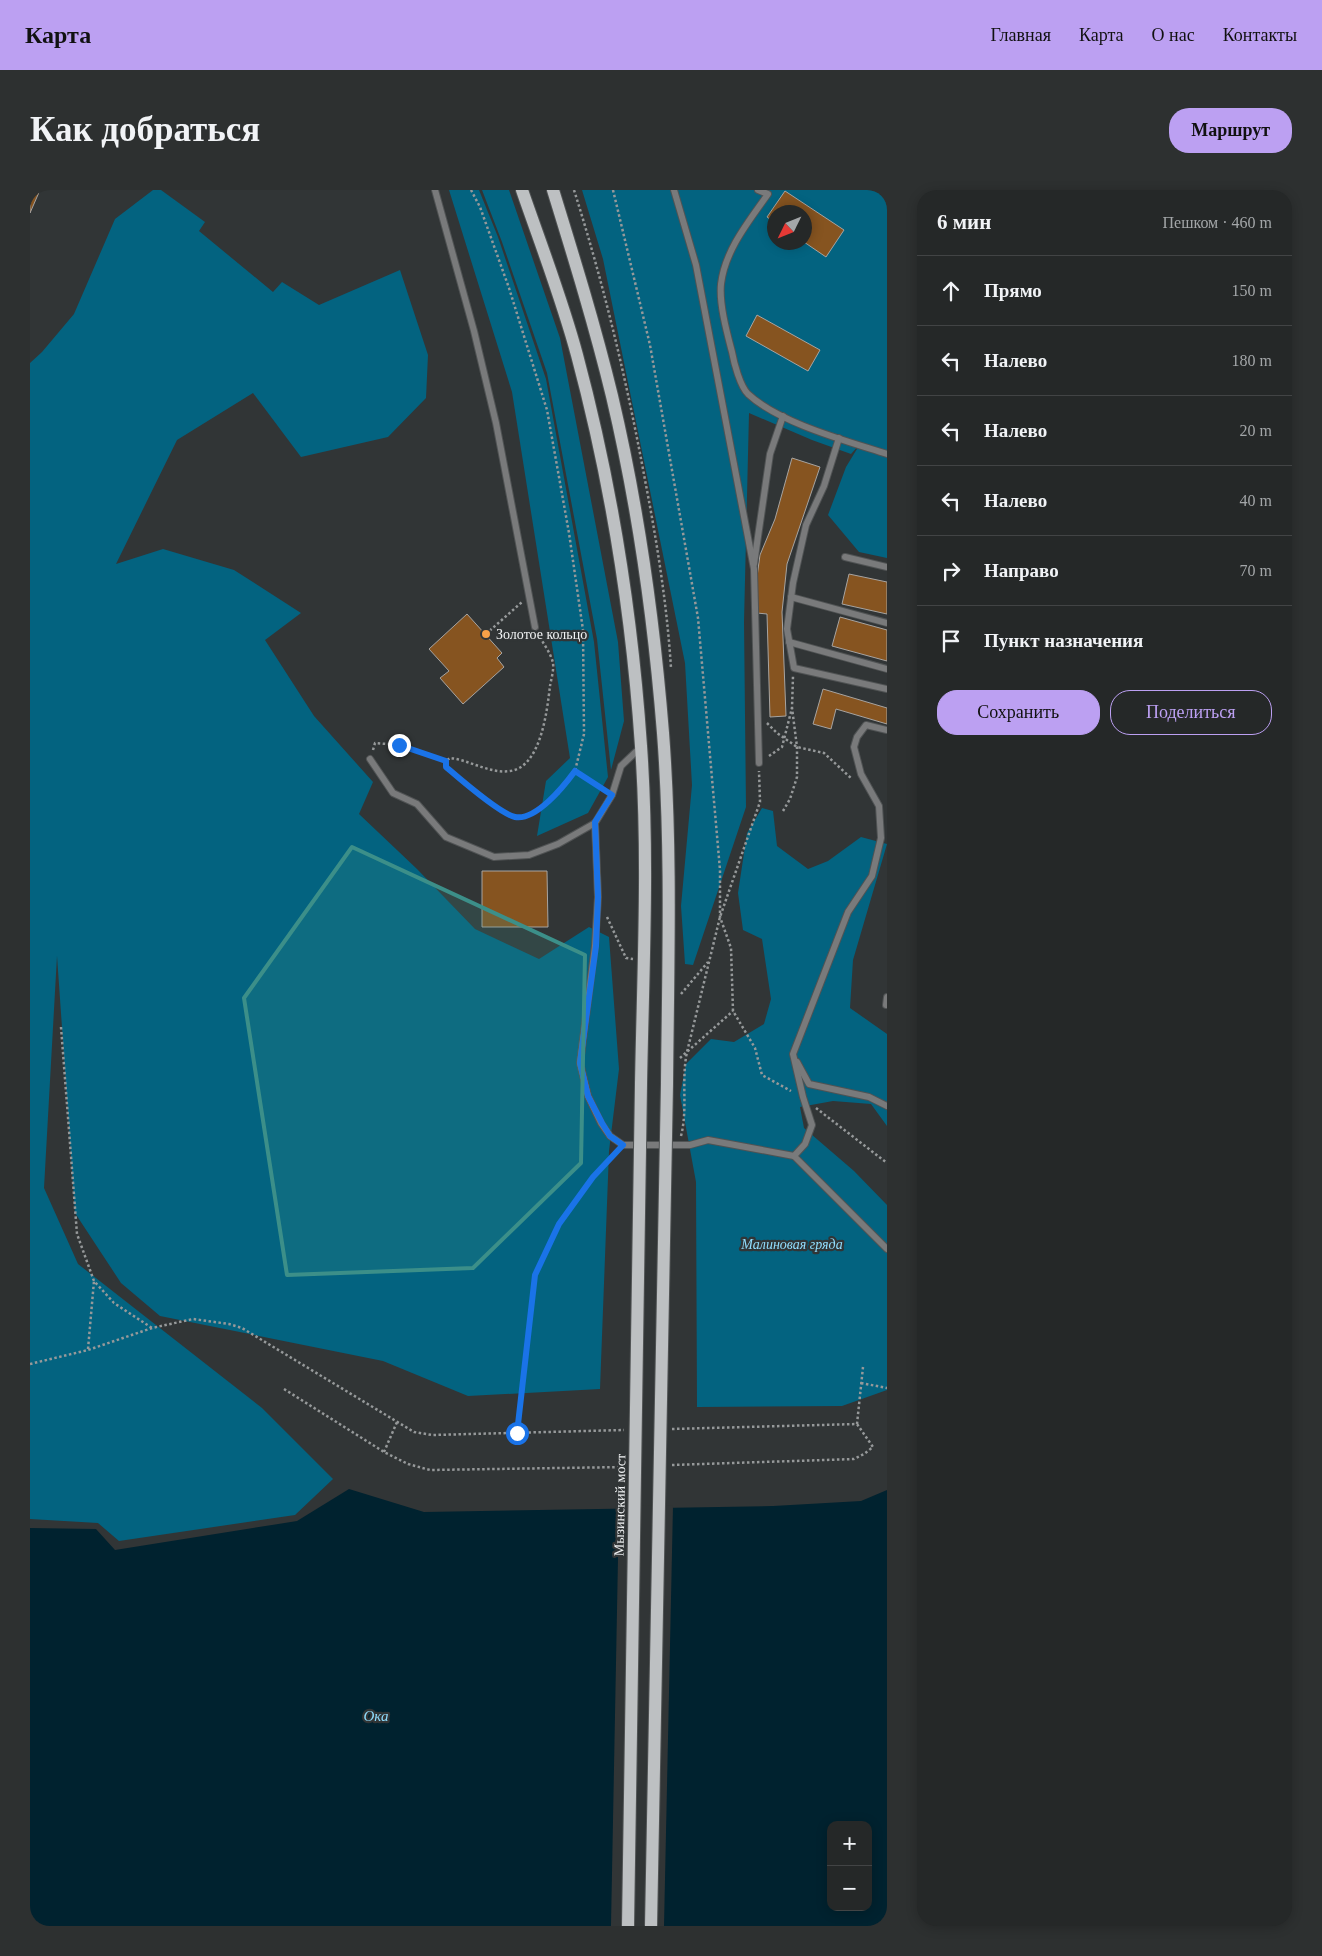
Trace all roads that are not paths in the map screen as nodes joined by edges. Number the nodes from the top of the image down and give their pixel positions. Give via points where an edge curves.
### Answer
1 (435, 190) edge
2 (522, 190) edge
3 (553, 190) edge
4 (674, 190) edge
5 (758, 190) edge
6 (783, 416) junction
7 (839, 438) junction
8 (887, 454) edge
9 (845, 557) dead end
10 (887, 567) edge
11 (754, 569) junction
12 (791, 596) junction
13 (887, 623) edge
14 (535, 627) road end
15 (789, 642) junction
16 (887, 669) edge
17 (887, 689) edge
18 (887, 730) edge
19 (641, 747) junction
20 (370, 760) road end
21 (759, 763) road end
22 (595, 822) junction
23 (887, 997) edge
24 (887, 1002) edge
25 (793, 1054) junction
26 (887, 1106) edge
27 (794, 1156) junction
28 (887, 1249) edge
29 (628, 1926) edge
30 (651, 1926) edge

1 - 14 lane via 496,424
2 - 19 main road, Мызинский мост via 562,303 590,406 617,540
3 - 30 main road, bridge via 587,299 612,397 639,535 654,638 663,735 668,864 667,1084
4 - 11 lane via 696,265
5 - 6 lane via 768,194 727,258 721,285 725,327 746,393
6 - 7 lane
6 - 11 lane via 770,454
7 - 8 lane
7 - 12 lane via 824,486 806,525
9 - 10 lane
11 - 21 lane
12 - 13 lane
12 - 15 lane via 787,630
15 - 16 lane
15 - 17 lane via 794,668
18 - 25 lane via 866,726 854,747 861,774 879,806 881,838 872,876 848,912
19 - 22 lane via 621,766 612,795
19 - 29 main road, Мызинский мост, bridge via 644,851 642,1084
20 - 22 lane via 393,793 417,804 446,837 494,857 529,855 558,844
22 - 27 lane via 596,946 580,1063 588,1096 602,1123 610,1136 623,1145 690,1145 708,1140
23 - 24 lane via 886,1005
25 - 26 lane via 809,1084 869,1097
25 - 27 lane via 812,1125 805,1144
27 - 28 lane

